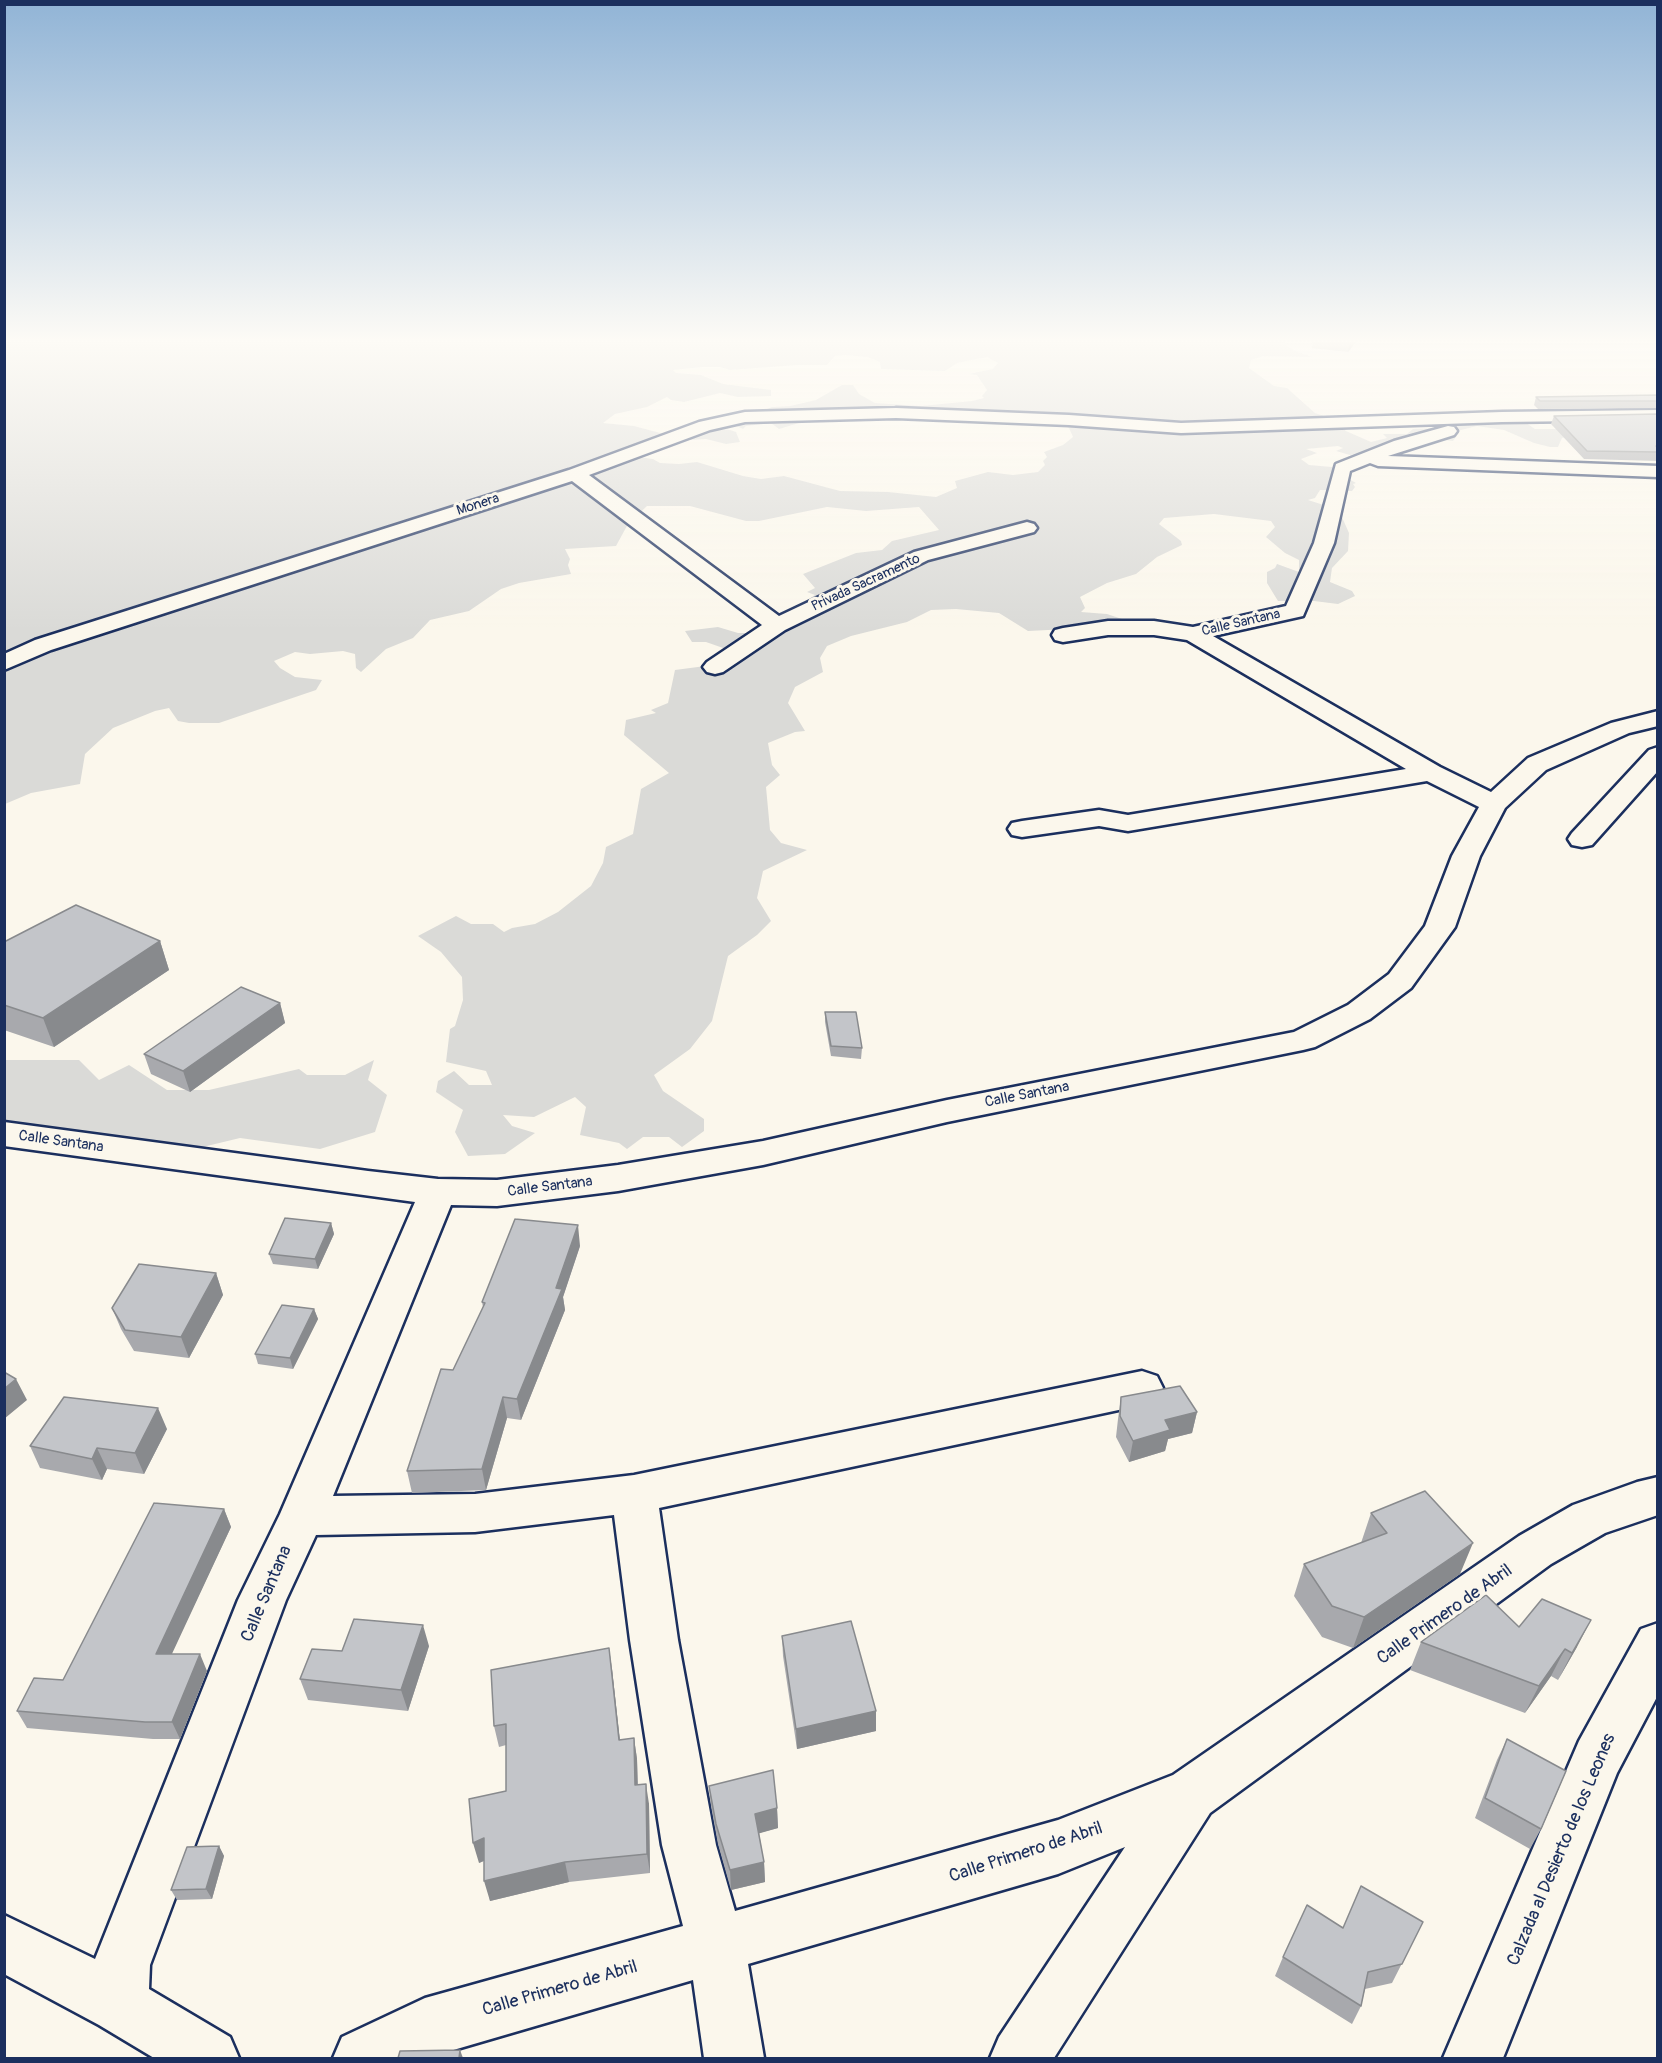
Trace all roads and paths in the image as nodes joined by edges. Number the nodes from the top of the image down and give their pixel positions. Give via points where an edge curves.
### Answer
1 (672, 438) edge
2 (1425, 438) edge
3 (1359, 461) junction
4 (1619, 461) edge
5 (1658, 462) edge
6 (1658, 471) edge
7 (575, 474) junction
8 (1027, 528) dead end
9 (777, 625) junction
10 (1193, 634) junction
11 (1063, 635) dead end
12 (4, 663) edge
13 (715, 667) dead end
14 (1658, 718) edge
15 (1658, 755) edge
16 (1431, 773) junction
17 (1494, 804) junction
18 (1022, 829) dead end
19 (1582, 839) dead end
20 (4, 1134) edge
21 (438, 1192) junction
22 (1142, 1388) dead end
23 (634, 1494) junction
24 (1658, 1496) edge
25 (302, 1516) junction
26 (1658, 1645) edge
27 (1191, 1794) junction
28 (4, 1943) edge
29 (716, 1945) junction
30 (120, 2004) junction
31 (205, 2058) edge
32 (363, 2058) edge
33 (734, 2058) edge
34 (1020, 2058) edge
35 (1473, 2058) edge

1 - 7 street, Monera
2 - 3 street, Calle Santana
3 - 6 street
3 - 10 street, Calle Santana via 1342,468 1324,543 1295,611
4 - 5 street
7 - 9 street
7 - 12 street, Monera via 43,645
8 - 9 street, Privada Sacramento via 921,556
9 - 13 street, Privada Sacramento
10 - 11 street, Calle Santana via 1154,628 1108,628
10 - 16 street, Calle Santana
14 - 17 street, Calle Santana via 1620,728 1537,764
15 - 19 street
16 - 17 street, Calle Santana
16 - 18 street via 1128,823 1099,818
17 - 21 street, Calle Santana via 1466,856 1440,927 1400,981 1359,1012 1303,1040 947,1111 763,1153 559,1186 497,1193
20 - 21 street, Calle Santana
21 - 25 street, Calle Santana
22 - 23 street
23 - 25 street via 475,1513
23 - 29 street via 688,1845
24 - 27 street, Calle Primero de Abril via 1589,1519 1535,1550
25 - 30 street, Calle Santana via 262,1600 121,1965
26 - 35 street, Calzada al Desierto de los Leones via 1597,1760
27 - 29 street, Calle Primero de Abril via 1058,1847
27 - 34 street
28 - 30 street
29 - 32 street, Calle Primero de Abril via 424,2028
29 - 33 street
30 - 31 street

